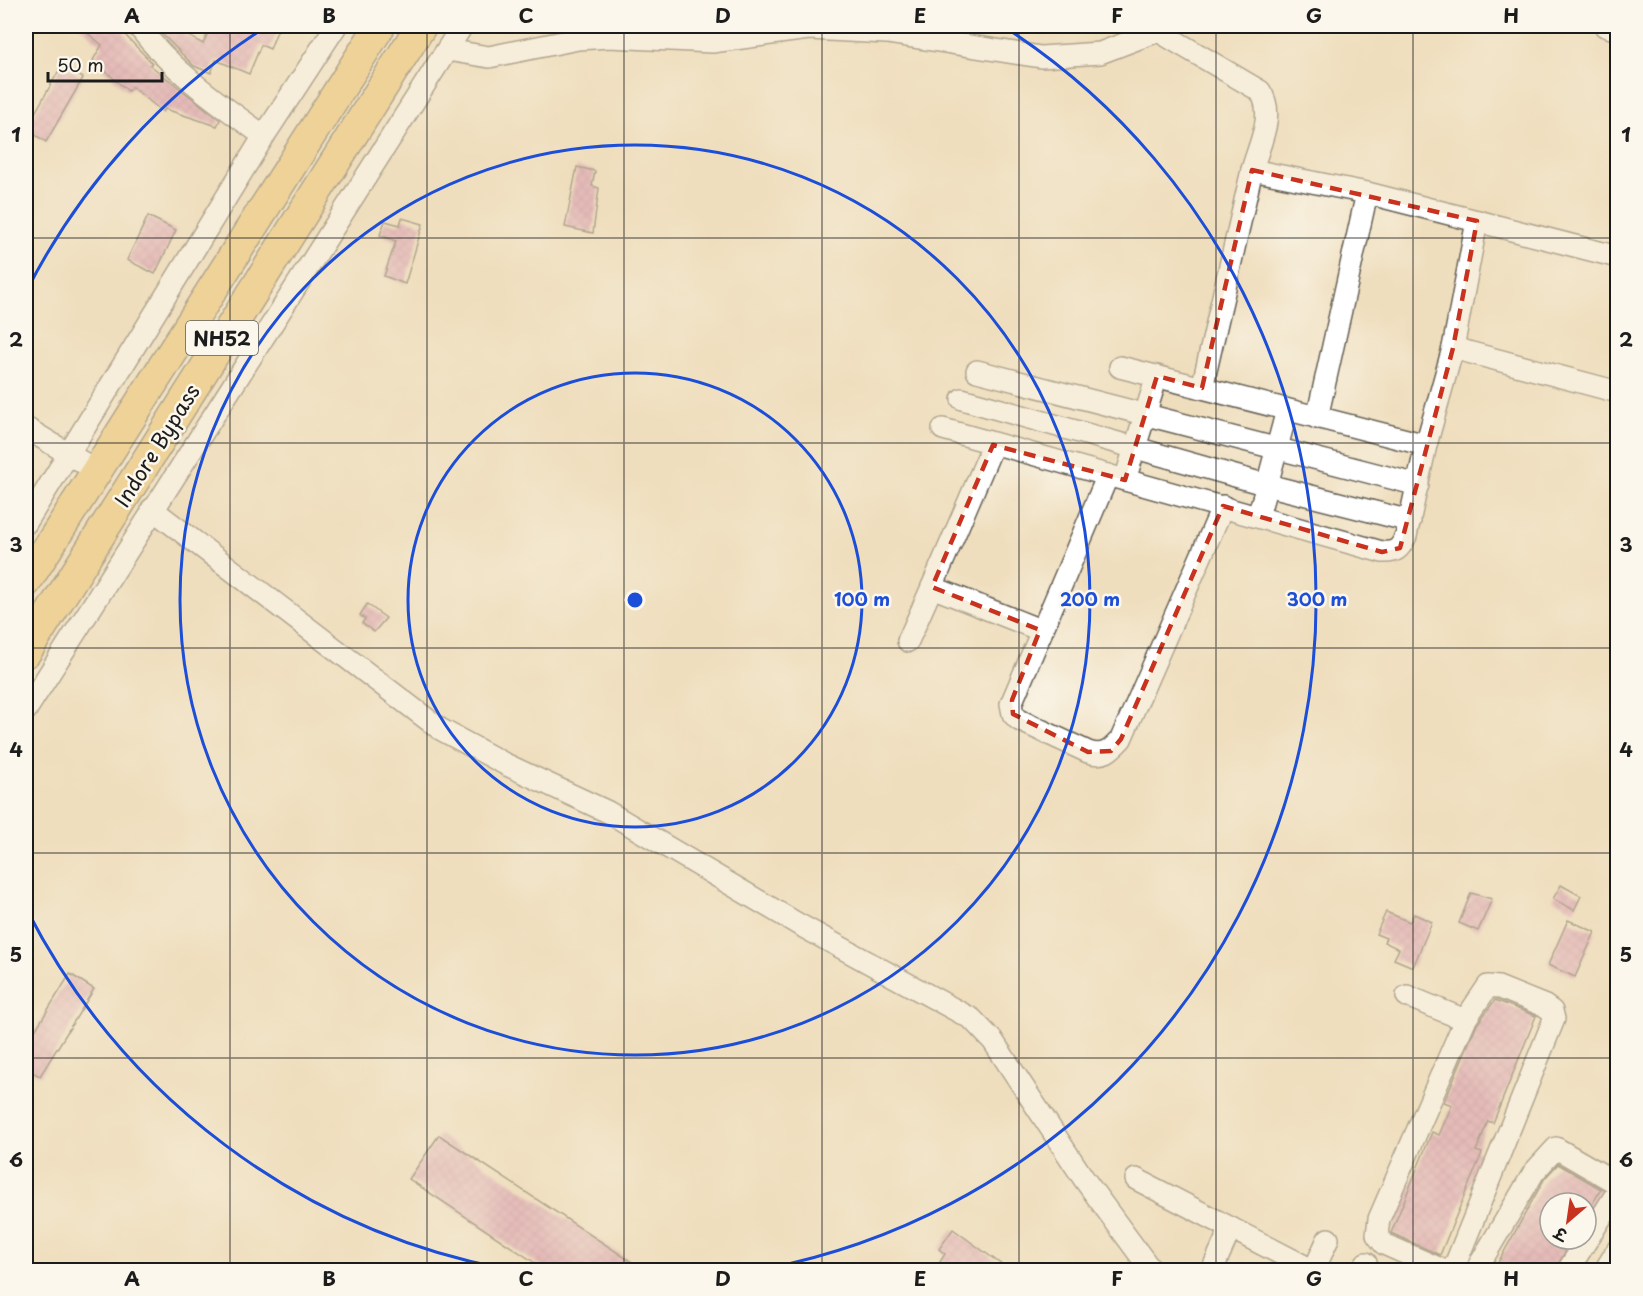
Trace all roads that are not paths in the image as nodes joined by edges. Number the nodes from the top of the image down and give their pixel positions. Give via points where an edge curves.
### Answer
1 (138, 26) edge
2 (336, 26) edge
3 (380, 26) edge
4 (421, 26) edge
5 (462, 26) edge
6 (1159, 28) edge
7 (447, 50) junction
8 (264, 136) junction
9 (1252, 170) junction
10 (1368, 193) junction
11 (1477, 221) junction
12 (1617, 257) edge
13 (1454, 348) junction
14 (1120, 367) dead end
15 (977, 371) dead end
16 (1157, 376) junction
17 (1202, 388) junction
18 (1617, 392) edge
19 (962, 399) dead end
20 (1287, 410) junction
21 (1147, 415) junction
22 (1317, 418) junction
23 (26, 428) edge
24 (943, 429) dead end
25 (993, 445) junction
26 (1426, 445) junction
27 (1136, 448) junction
28 (1276, 448) junction
29 (69, 454) junction
30 (95, 470) junction
31 (1117, 478) junction
32 (1267, 484) junction
33 (1418, 485) junction
34 (1223, 506) junction
35 (153, 509) junction
36 (1258, 516) junction
37 (1410, 520) junction
38 (26, 523) edge
39 (26, 582) edge
40 (932, 587) junction
41 (1040, 630) junction
42 (908, 641) dead end
43 (26, 652) edge
44 (26, 710) edge
45 (1407, 996) dead end
46 (1465, 1020) junction
47 (1136, 1179) dead end
48 (1617, 1184) edge
49 (1617, 1191) edge
50 (1231, 1228) junction
51 (1328, 1239) dead end
52 (1617, 1249) edge
53 (1151, 1270) edge
54 (1212, 1270) edge
55 (1313, 1270) edge
56 (1443, 1270) edge
57 (1453, 1270) edge
58 (1476, 1270) edge
59 (1568, 1270) edge
60 (1605, 1270) edge

1 - 8 street via 170,62
2 - 8 street
3 - 30 highway, Indore Bypass / NH52
4 - 43 highway, Indore Bypass / NH52
5 - 7 street
6 - 7 street via 1100,53 1041,57 887,33 809,29 712,42 578,39 489,57
6 - 9 street via 1260,91 1266,99 1269,110
7 - 35 street
8 - 29 street
9 - 10 street
9 - 17 street
10 - 11 street
10 - 22 street
11 - 12 street
11 - 13 street
13 - 18 street
13 - 26 street
14 - 16 street
15 - 21 street
16 - 17 street
16 - 21 street
17 - 20 street
19 - 27 street
20 - 22 street
20 - 28 street
21 - 27 street
21 - 28 street
22 - 26 street
23 - 29 street
24 - 25 street
25 - 31 street
25 - 40 street
26 - 33 street
27 - 31 street
27 - 32 street
28 - 32 street
28 - 33 street
29 - 30 street
29 - 38 street
30 - 39 highway, Indore Bypass / NH52
31 - 34 street
31 - 41 street
32 - 36 street
32 - 37 street
33 - 37 street
34 - 36 street
34 - 41 street via 1121,739 1111,751 1099,755 1088,752 1013,714 1012,700
35 - 44 street
35 - 53 street via 440,729 608,812 798,924 972,1019 993,1041 1084,1179
36 - 37 street via 1382,552 1400,548
40 - 41 street
40 - 42 street
45 - 46 street
46 - 56 street via 1379,1219 1377,1235 1384,1244
46 - 57 street via 1488,986 1545,1006 1554,1019
47 - 50 street
48 - 58 street via 1556,1148 1534,1172
49 - 59 street
50 - 54 street
50 - 55 street
51 - 55 street
52 - 60 street

